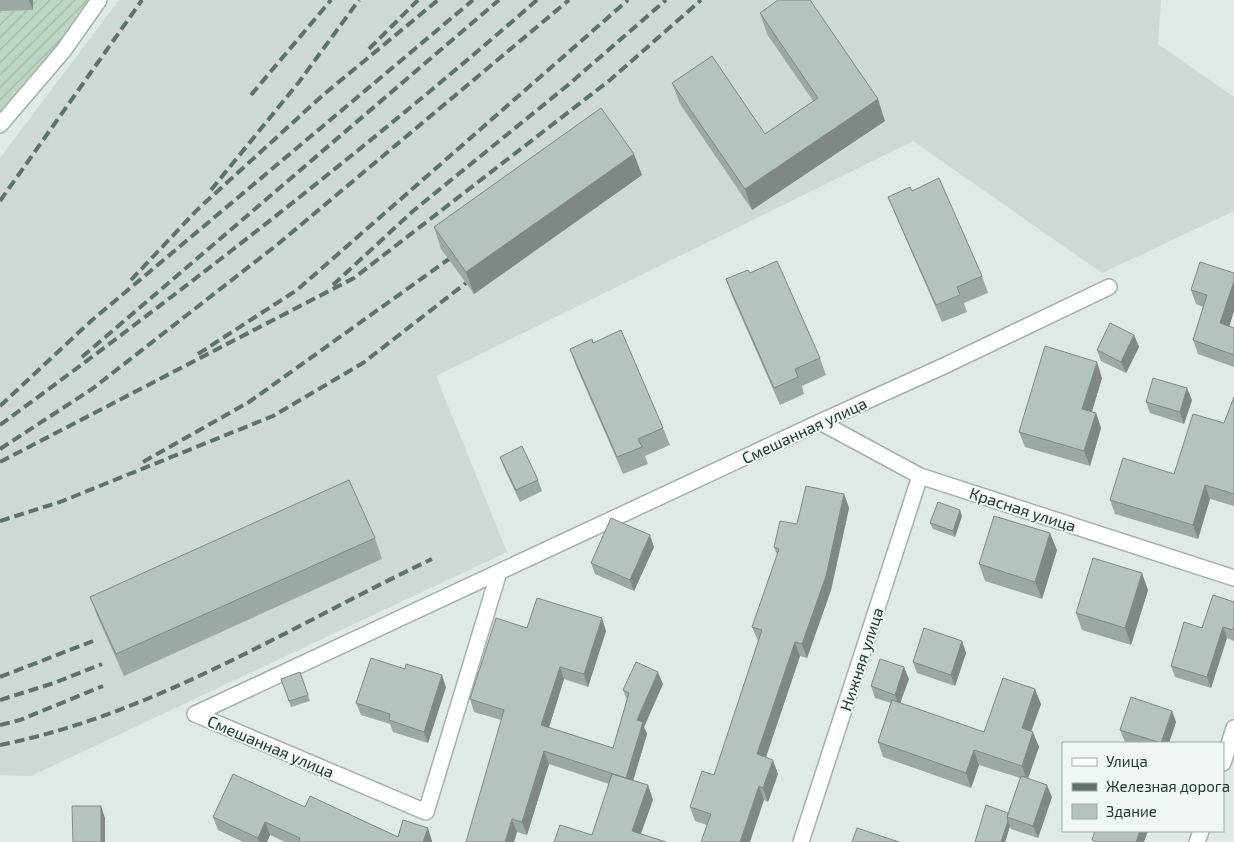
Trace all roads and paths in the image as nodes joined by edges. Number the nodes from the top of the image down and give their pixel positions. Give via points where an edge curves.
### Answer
1 (99, 0) edge
2 (0, 125) edge
3 (1109, 287) dead end
4 (820, 422) junction
5 (920, 476) junction
6 (498, 572) junction
7 (1234, 578) edge
8 (1234, 728) edge
9 (1224, 760) edge
10 (801, 842) edge

1 - 2 street via 64,50
3 - 4 street, Смешанная улица
4 - 5 street, Красная улица
4 - 6 street, Смешанная улица
5 - 7 street, Красная улица
5 - 10 street, Нижняя улица
6 - 6 street, Смешанная улица via 426,812 194,714 212,706
8 - 9 street

